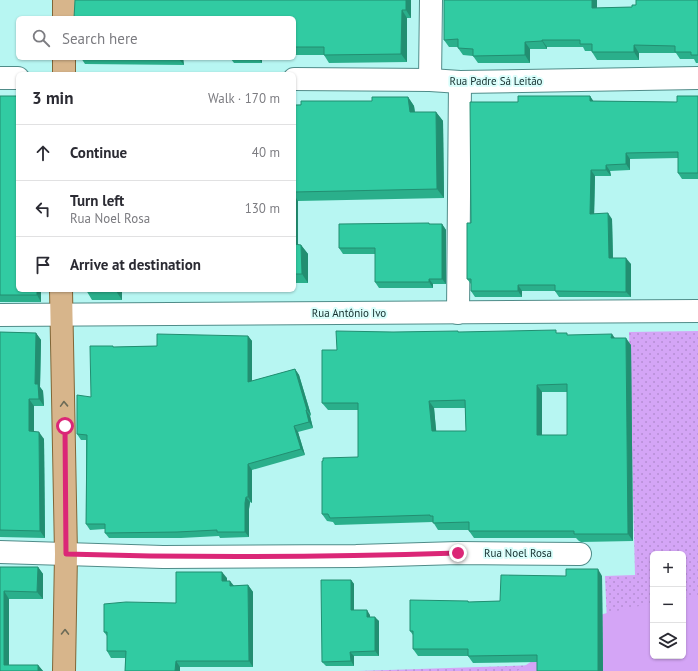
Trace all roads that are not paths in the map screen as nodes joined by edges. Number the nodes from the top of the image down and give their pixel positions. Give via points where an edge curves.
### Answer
1 (64, 0) edge
2 (431, 0) edge
3 (64, 16) edge
4 (64, 60) edge
5 (64, 72) edge
6 (0, 78) edge
7 (16, 78) edge
8 (698, 78) edge
9 (296, 79) edge
10 (430, 80) junction
11 (460, 82) junction
12 (61, 292) edge
13 (698, 311) edge
14 (458, 313) junction
15 (0, 315) edge
16 (61, 315) junction
17 (0, 552) edge
18 (66, 554) junction
19 (580, 554) dead end
20 (64, 671) edge

1 - 3 main road
2 - 10 street
4 - 5 main road
6 - 7 street
8 - 11 street, Rua Padre Sá Leitão
9 - 10 street, Rua Padre Sá Leitão
10 - 11 street, Rua Padre Sá Leitão
11 - 14 street
12 - 16 main road
13 - 14 street, Rua Antônio Ivo
14 - 16 street, Rua Antônio Ivo
15 - 16 street, Rua Antônio Ivo
18 -> 16 main road
17 - 18 street, Rua Noel Rosa
18 - 19 street, Rua Noel Rosa via 163,557
20 -> 18 main road

